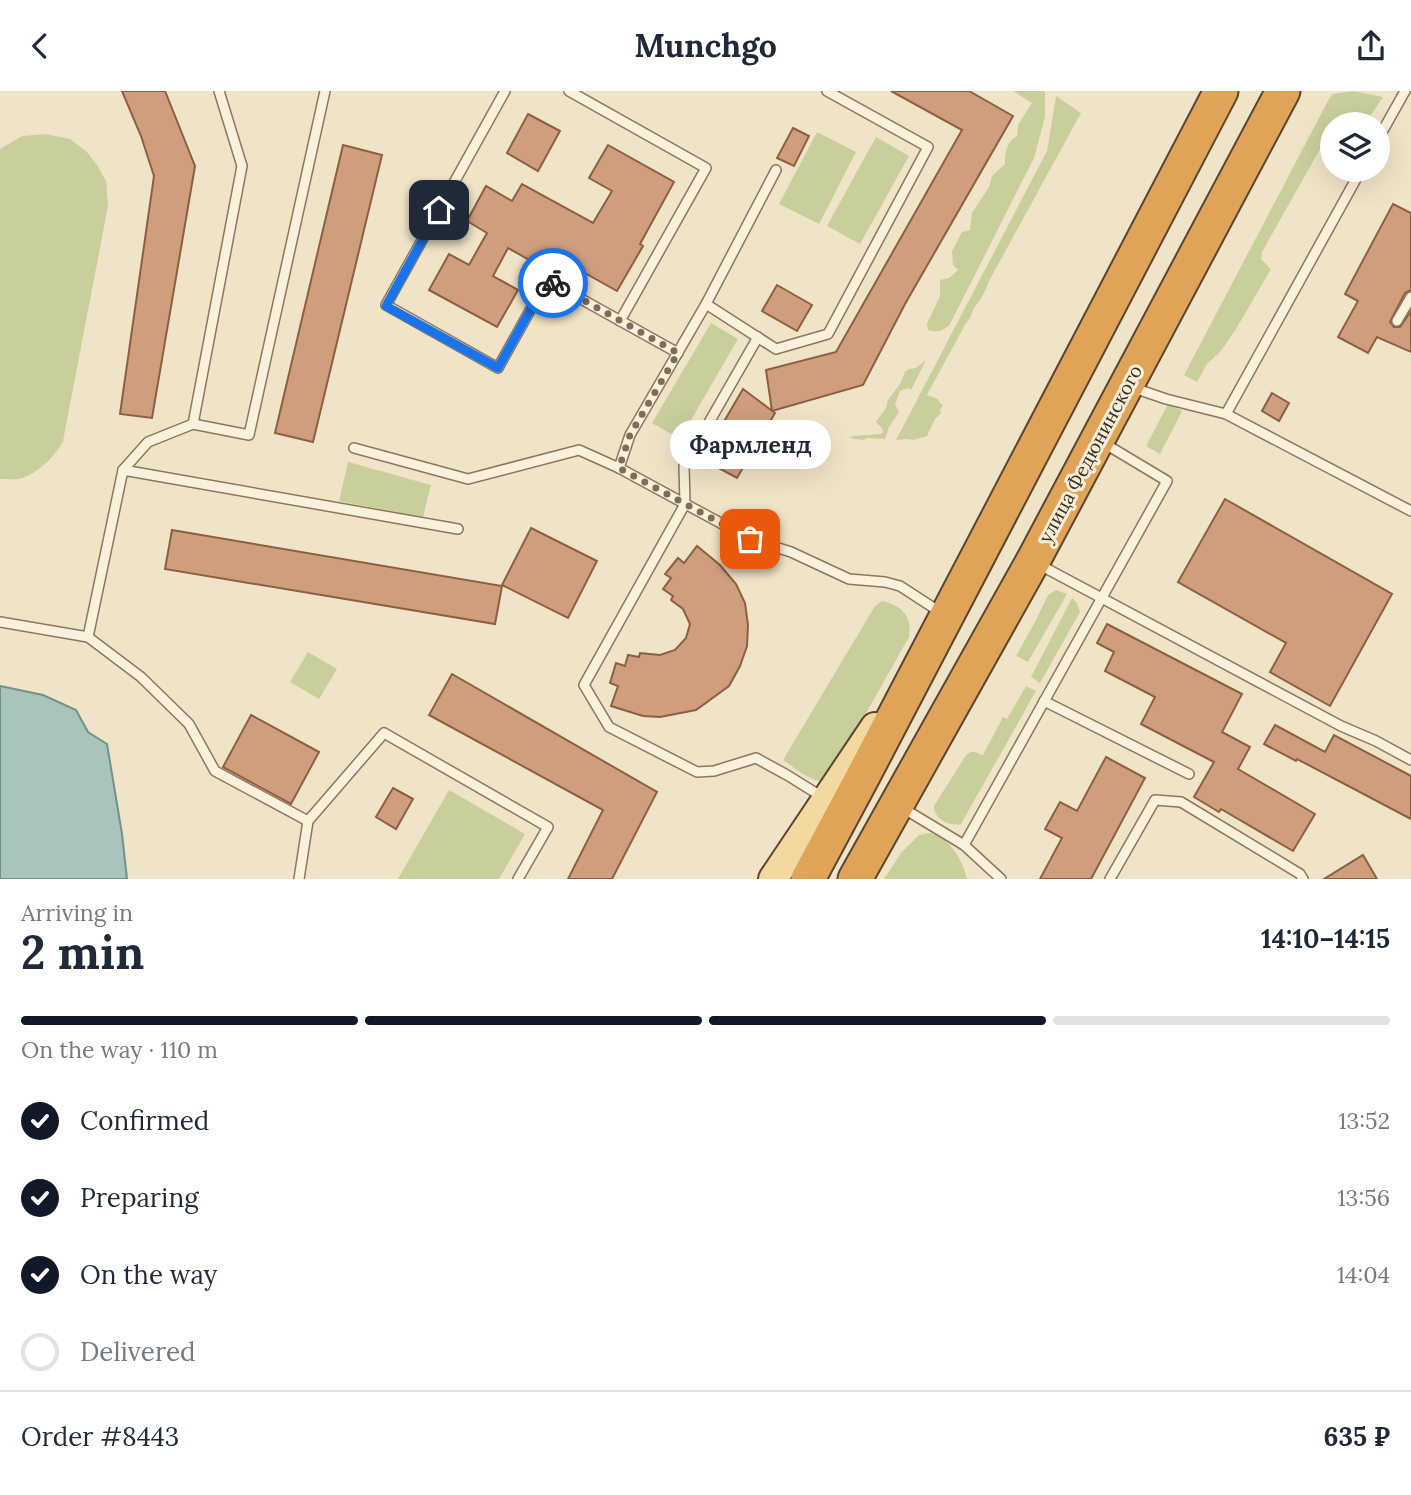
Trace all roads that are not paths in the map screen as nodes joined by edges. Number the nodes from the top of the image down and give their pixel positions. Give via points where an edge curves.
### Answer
1 (219, 91) edge
2 (325, 91) edge
3 (505, 91) edge
4 (569, 91) edge
5 (827, 91) edge
6 (1221, 91) edge
7 (1283, 91) edge
8 (1405, 91) edge
9 (1390, 118) edge
10 (776, 170) dead end
11 (1354, 182) edge
12 (1411, 297) edge
13 (706, 304) junction
14 (621, 321) junction
15 (1397, 321) dead end
16 (758, 337) junction
17 (678, 353) junction
18 (1126, 385) junction
19 (1226, 414) junction
20 (192, 424) junction
21 (1098, 440) junction
22 (354, 448) dead end
23 (619, 468) junction
24 (123, 470) junction
25 (685, 504) junction
26 (1411, 511) edge
27 (458, 529) dead end
28 (1033, 561) junction
29 (1102, 599) junction
30 (946, 616) junction
31 (0, 622) edge
32 (88, 637) junction
33 (930, 646) junction
34 (1044, 701) junction
35 (1411, 760) edge
36 (1189, 774) dead end
37 (826, 799) junction
38 (893, 809) junction
39 (307, 821) junction
40 (964, 845) junction
41 (299, 879) edge
42 (518, 879) edge
43 (773, 879) edge
44 (808, 879) edge
45 (855, 879) edge
46 (866, 879) edge
47 (1001, 879) edge
48 (1111, 879) edge
49 (1303, 879) edge

1 - 20 lane via 242,166
2 - 20 lane via 249,435
3 - 14 lane via 386,306 498,368 547,280
4 - 14 lane via 706,168
5 - 16 lane via 928,147 828,334 776,349
6 - 30 highway
7 - 18 highway, улица Федюнинского
8 - 9 lane
10 - 13 lane
11 - 19 lane
12 - 15 lane
13 - 16 lane
13 - 17 lane
14 - 17 lane
16 - 25 lane via 684,467
17 - 23 lane via 630,435
18 - 19 lane
18 - 21 highway, улица Федюнинского
19 - 26 lane
20 - 24 lane via 148,442
21 - 28 highway, улица Федюнинского
21 - 29 lane via 1167,481
22 - 23 lane via 468,479 579,450
23 - 25 lane
24 - 27 lane
24 - 32 lane
25 - 30 lane via 750,539 849,579 900,586
25 - 37 lane via 584,685 609,727 697,772 756,758
28 - 29 lane
28 - 38 highway, улица Федюнинского
29 - 34 lane
29 - 35 lane
30 - 33 highway
31 - 32 lane
32 - 39 lane via 141,677 189,724 215,771
33 - 37 main road
33 - 44 highway
34 - 36 lane
34 - 40 lane
37 - 43 main road
38 - 40 lane
38 - 45 highway
38 - 46 highway
39 - 41 lane
39 - 42 lane via 384,733 548,827
40 - 47 lane
48 - 49 lane via 1154,800 1181,803

